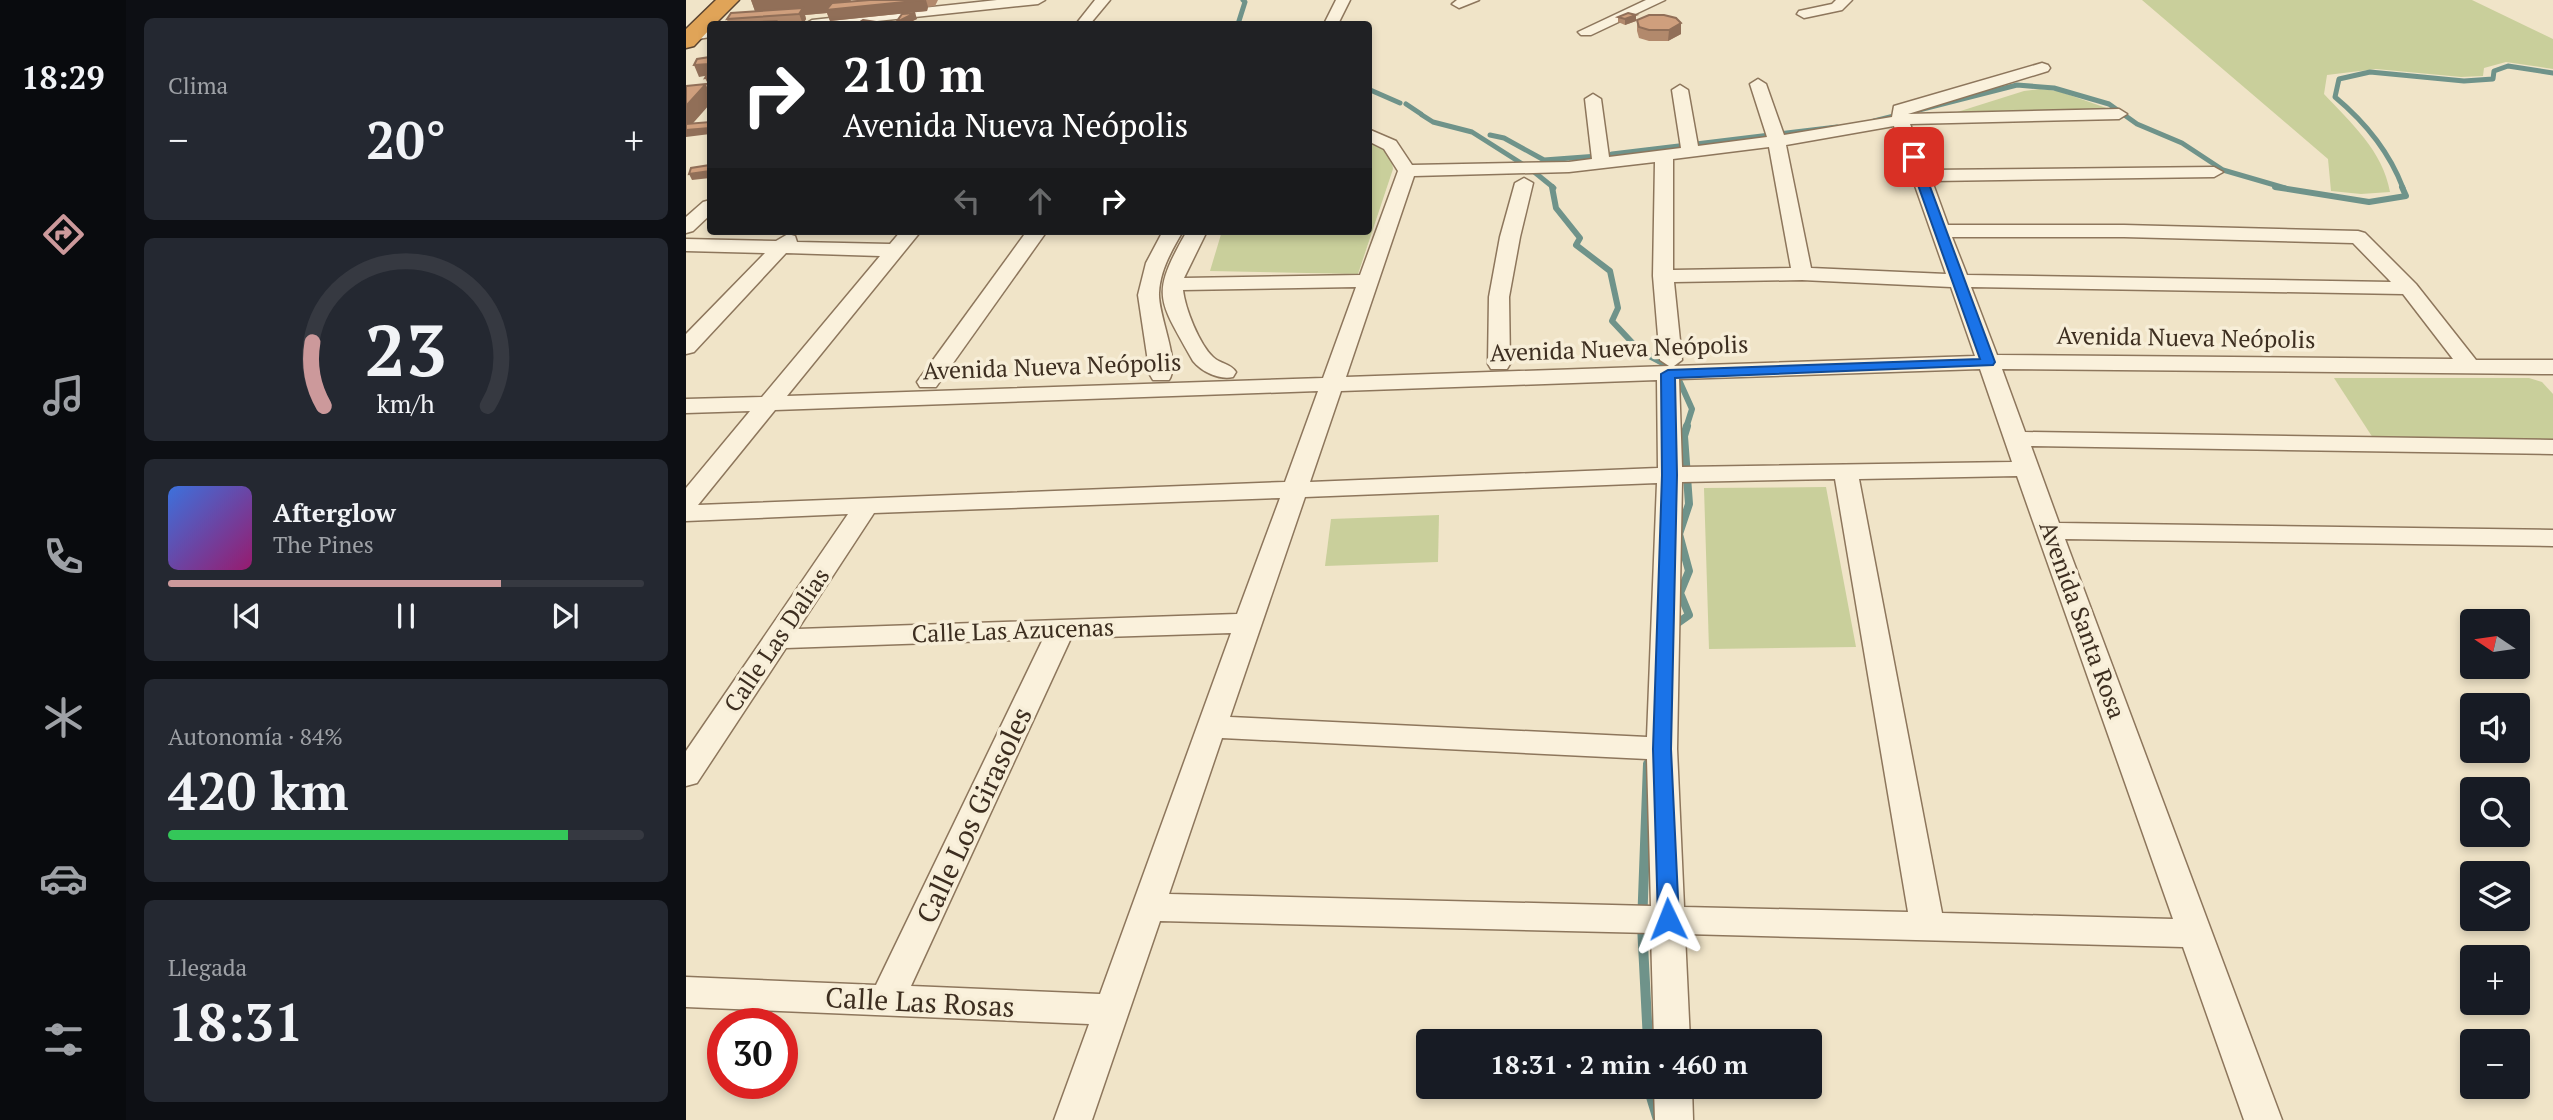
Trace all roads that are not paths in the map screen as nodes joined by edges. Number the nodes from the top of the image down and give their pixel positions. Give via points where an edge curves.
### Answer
1 (706, 0) edge
2 (729, 0) edge
3 (942, 0) edge
4 (1038, 0) edge
5 (1104, 0) edge
6 (1343, 0) edge
7 (1658, 0) edge
8 (1845, 0) edge
9 (1013, 3) junction
10 (931, 12) junction
11 (1804, 14) dead end
12 (999, 17) dead end
13 (865, 21) edge
14 (920, 21) edge
15 (1086, 21) edge
16 (1332, 21) edge
17 (694, 32) edge
18 (1586, 32) dead end
19 (2042, 68) dead end
20 (1758, 84) dead end
21 (1681, 90) dead end
22 (1593, 99) dead end
23 (2119, 114) dead end
24 (1900, 115) junction
25 (1372, 136) edge
26 (1777, 141) junction
27 (1690, 152) junction
28 (1664, 155) junction
29 (1601, 163) junction
30 (1407, 171) junction
31 (2214, 172) dead end
32 (1921, 176) junction
33 (1524, 183) dead end
34 (707, 209) edge
35 (686, 228) edge
36 (1941, 231) junction
37 (908, 235) edge
38 (1034, 235) edge
39 (1170, 235) edge
40 (1195, 235) edge
41 (789, 239) edge
42 (686, 246) edge
43 (895, 250) junction
44 (1802, 274) junction
45 (1663, 276) junction
46 (1369, 281) junction
47 (1959, 281) junction
48 (1172, 284) junction
49 (2409, 288) junction
50 (686, 347) edge
51 (1986, 355) junction
52 (2465, 360) junction
53 (1499, 364) junction
54 (2547, 364) edge
55 (1669, 367) junction
56 (1225, 372) junction
57 (1161, 375) junction
58 (1336, 375) junction
59 (928, 382) junction
60 (686, 390) edge
61 (777, 395) junction
62 (686, 406) edge
63 (2017, 439) junction
64 (2553, 447) edge
65 (2028, 469) junction
66 (1846, 472) junction
67 (1670, 475) junction
68 (1295, 490) junction
69 (690, 494) edge
70 (867, 505) junction
71 (686, 513) edge
72 (2050, 531) junction
73 (2553, 538) edge
74 (1248, 623) junction
75 (1061, 630) junction
76 (777, 639) junction
77 (1212, 727) junction
78 (1662, 749) junction
79 (686, 775) edge
80 (1148, 907) junction
81 (1668, 919) junction
82 (1928, 927) junction
83 (2195, 933) junction
84 (686, 992) edge
85 (887, 1000) junction
86 (1112, 1010) junction
87 (1672, 1029) edge
88 (1673, 1099) edge
89 (1073, 1120) edge
90 (1674, 1120) edge
91 (2263, 1120) edge

1 - 17 highway
2 - 17 highway
3 - 10 street
4 - 9 street
5 - 15 street
6 - 16 street
7 - 18 street
8 - 11 street via 1837,7
9 - 10 street
9 - 12 street
10 - 13 street
10 - 14 street
19 - 24 street
20 - 26 street
21 - 27 street
22 - 29 street
23 - 24 street
24 - 26 street
24 - 32 street, Avenida Santa Rosa
25 - 30 street via 1390,145
26 - 27 street
26 - 44 street
27 - 28 street
28 - 29 street
28 - 45 street
29 - 30 street
30 - 46 street
31 - 32 street
32 - 36 street, Avenida Santa Rosa
33 - 53 street via 1500,297
34 - 35 street
36 - 47 street, Avenida Santa Rosa
36 - 49 street via 2358,237
37 - 43 street
38 - 59 street
39 - 57 street via 1148,281
40 - 48 street
41 - 42 street
41 - 43 street
41 - 50 street
43 - 61 street
44 - 45 street
44 - 47 street
45 - 55 street
46 - 48 street
46 - 58 street
47 - 49 street
47 - 51 street, Avenida Santa Rosa
48 - 56 street via 1175,310 1194,347 1204,361
49 - 52 street
51 - 52 street, Avenida Nueva Neópolis
51 - 55 street, Avenida Nueva Neópolis
51 - 63 street, Avenida Santa Rosa
52 - 54 street, Avenida Nueva Neópolis
53 - 55 street, Avenida Nueva Neópolis
53 - 58 street, Avenida Nueva Neópolis
55 - 58 street, Avenida Nueva Neópolis
55 - 67 street
56 - 57 street, Avenida Nueva Neópolis
56 - 58 street, Avenida Nueva Neópolis
57 - 59 street, Avenida Nueva Neópolis
58 - 61 street, Avenida Nueva Neópolis
58 - 68 street
59 - 61 street, Avenida Nueva Neópolis
60 - 61 street, Avenida Nueva Neópolis
61 - 62 street, Avenida Nueva Neópolis
61 - 69 street
63 - 64 street
63 - 65 street, Avenida Santa Rosa
65 - 66 street
65 - 72 street, Avenida Santa Rosa
66 - 67 street
66 - 82 street
67 - 68 street
67 - 78 street
68 - 70 street
68 - 74 street
70 - 71 street
70 - 76 street, Calle Las Dalias
72 - 73 street
72 - 83 street, Avenida Santa Rosa
74 - 75 street, Calle Las Azucenas
74 - 77 street
75 - 76 street, Calle Las Azucenas
75 - 85 street, Calle Los Girasoles
76 - 79 street, Calle Las Dalias
77 - 78 street
77 - 80 street
78 - 81 street
80 - 81 street
80 - 86 street
81 - 82 street
81 - 87 street
82 - 83 street
83 - 91 street, Avenida Santa Rosa
84 - 85 street, Calle Las Rosas
85 - 86 street, Calle Las Rosas
86 - 89 street
88 - 90 street

